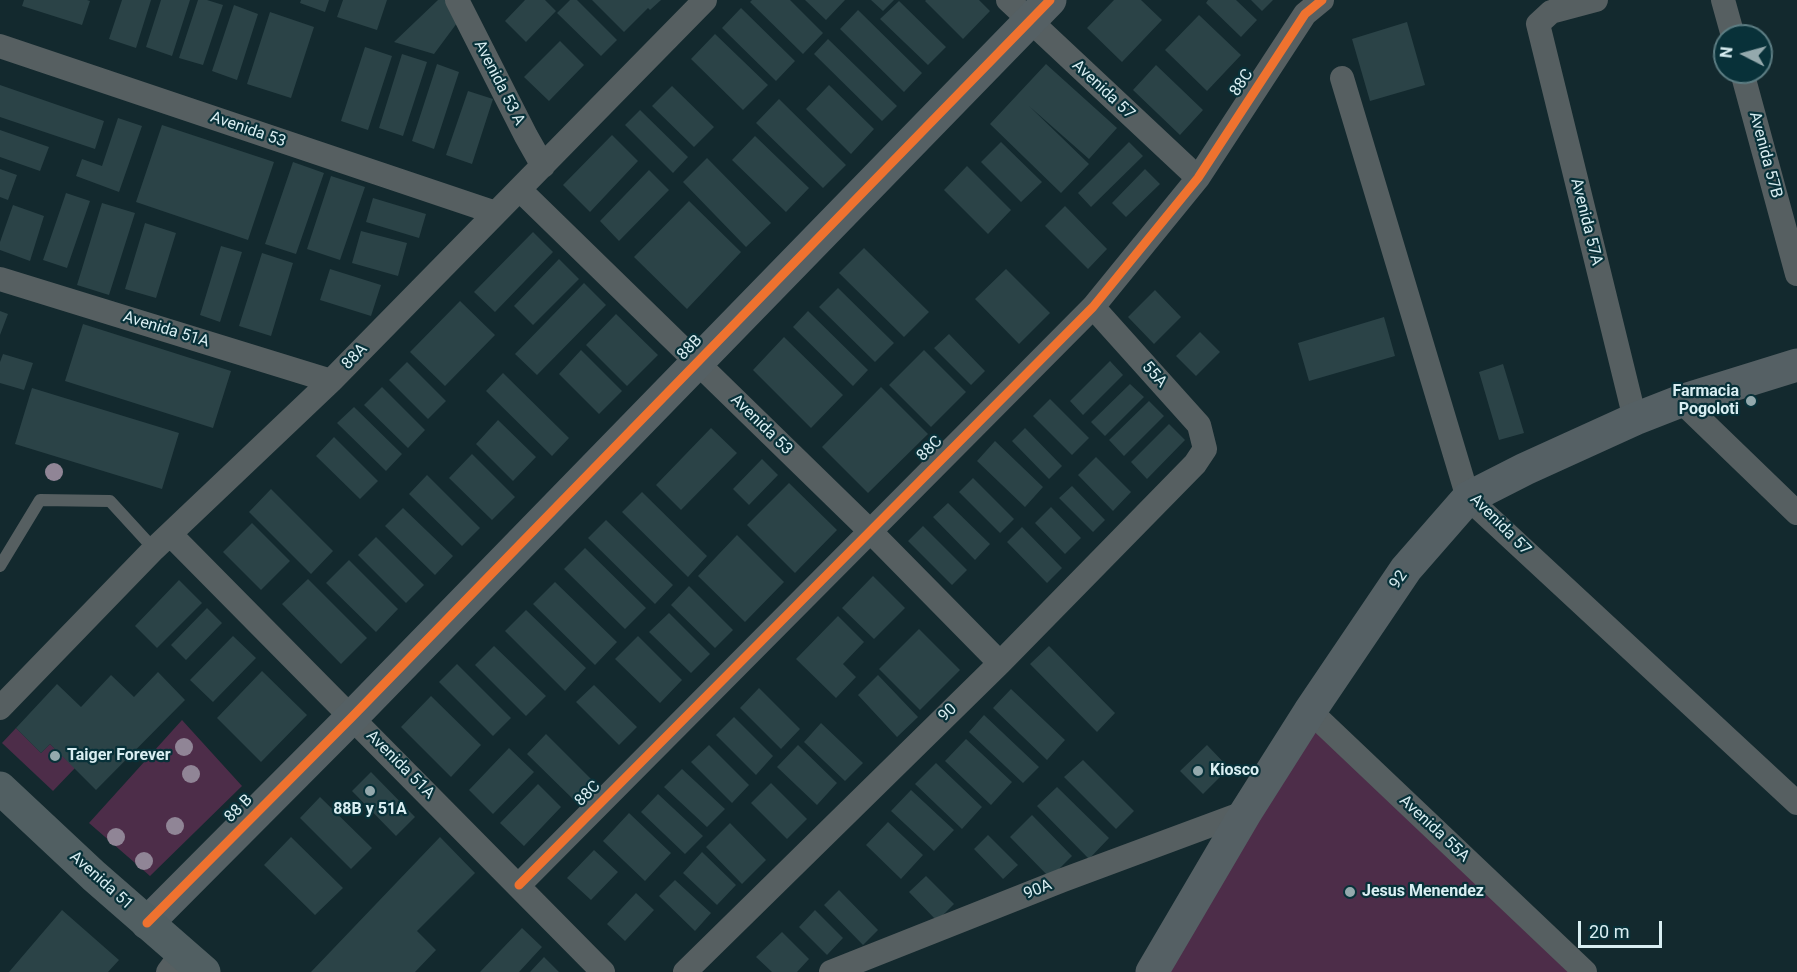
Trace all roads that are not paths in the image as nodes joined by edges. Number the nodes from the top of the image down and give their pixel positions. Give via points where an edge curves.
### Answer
1 (457, 0) edge
2 (705, 0) edge
3 (1322, 0) edge
4 (1596, 0) edge
5 (1723, 0) edge
6 (1029, 7) edge
7 (1730, 24) edge
8 (0, 46) edge
9 (1342, 78) dead end
10 (1745, 84) edge
11 (543, 166) junction
12 (1198, 178) junction
13 (520, 190) junction
14 (496, 213) junction
15 (1797, 274) edge
16 (0, 279) edge
17 (1092, 307) junction
18 (698, 363) junction
19 (1797, 365) edge
20 (331, 381) junction
21 (1681, 401) junction
22 (1635, 419) junction
23 (1205, 448) joint
24 (1468, 498) junction
25 (1797, 513) edge
26 (870, 531) junction
27 (162, 541) junction
28 (0, 566) edge
29 (1000, 663) junction
30 (0, 708) edge
31 (1310, 711) junction
32 (352, 717) junction
33 (0, 788) edge
34 (1797, 803) edge
35 (1246, 812) junction
36 (519, 885) junction
37 (147, 923) junction
38 (897, 945) junction
39 (185, 966) edge
40 (603, 972) edge
41 (685, 972) edge
42 (831, 972) edge
43 (887, 972) edge
44 (1152, 972) edge
45 (1585, 972) edge

1 - 11 street, Avenida 53 A
2 - 11 street, 88A
3 - 12 street, 88C via 1305,15
4 - 22 street, Avenida 57A via 1551,12 1538,24
5 - 7 street
6 - 12 street, Avenida 57
6 - 18 street, 88B
8 - 14 street, Avenida 53
9 - 24 street, Avenida 57
10 - 15 street, Avenida 57B
11 - 13 street, 88A
12 - 17 street, 88C
13 - 14 street, 88A
13 - 18 street, Avenida 53
14 - 20 street, 88A
16 - 20 street, Avenida 51A
17 - 23 street, 55A via 1199,425
17 - 26 street, 88C
18 - 26 street, Avenida 53
18 - 32 street, 88B
19 - 21 street, 92
20 - 27 street, 88A
21 - 22 street, 92
21 - 25 street
22 - 24 street, 92
23 - 29 street, 90 via 1195,464
24 - 31 street, 92 via 1406,569
24 - 34 street, Avenida 57
26 - 29 street, Avenida 53
26 - 36 street, 88C
27 - 28 lane via 110,501 40,500
27 - 30 street, 88A
27 - 32 street, Avenida 51A
29 - 41 street, 90
31 - 35 street, 92
31 - 45 street, Avenida 55A
32 - 36 street, Avenida 51A
32 - 37 street, 88 B
33 - 37 main road, Avenida 51
35 - 38 street, 90A
35 - 44 street, 92
36 - 40 street, Avenida 51A
37 - 39 main road, Avenida 51
38 - 42 street, 90A
38 - 43 street

